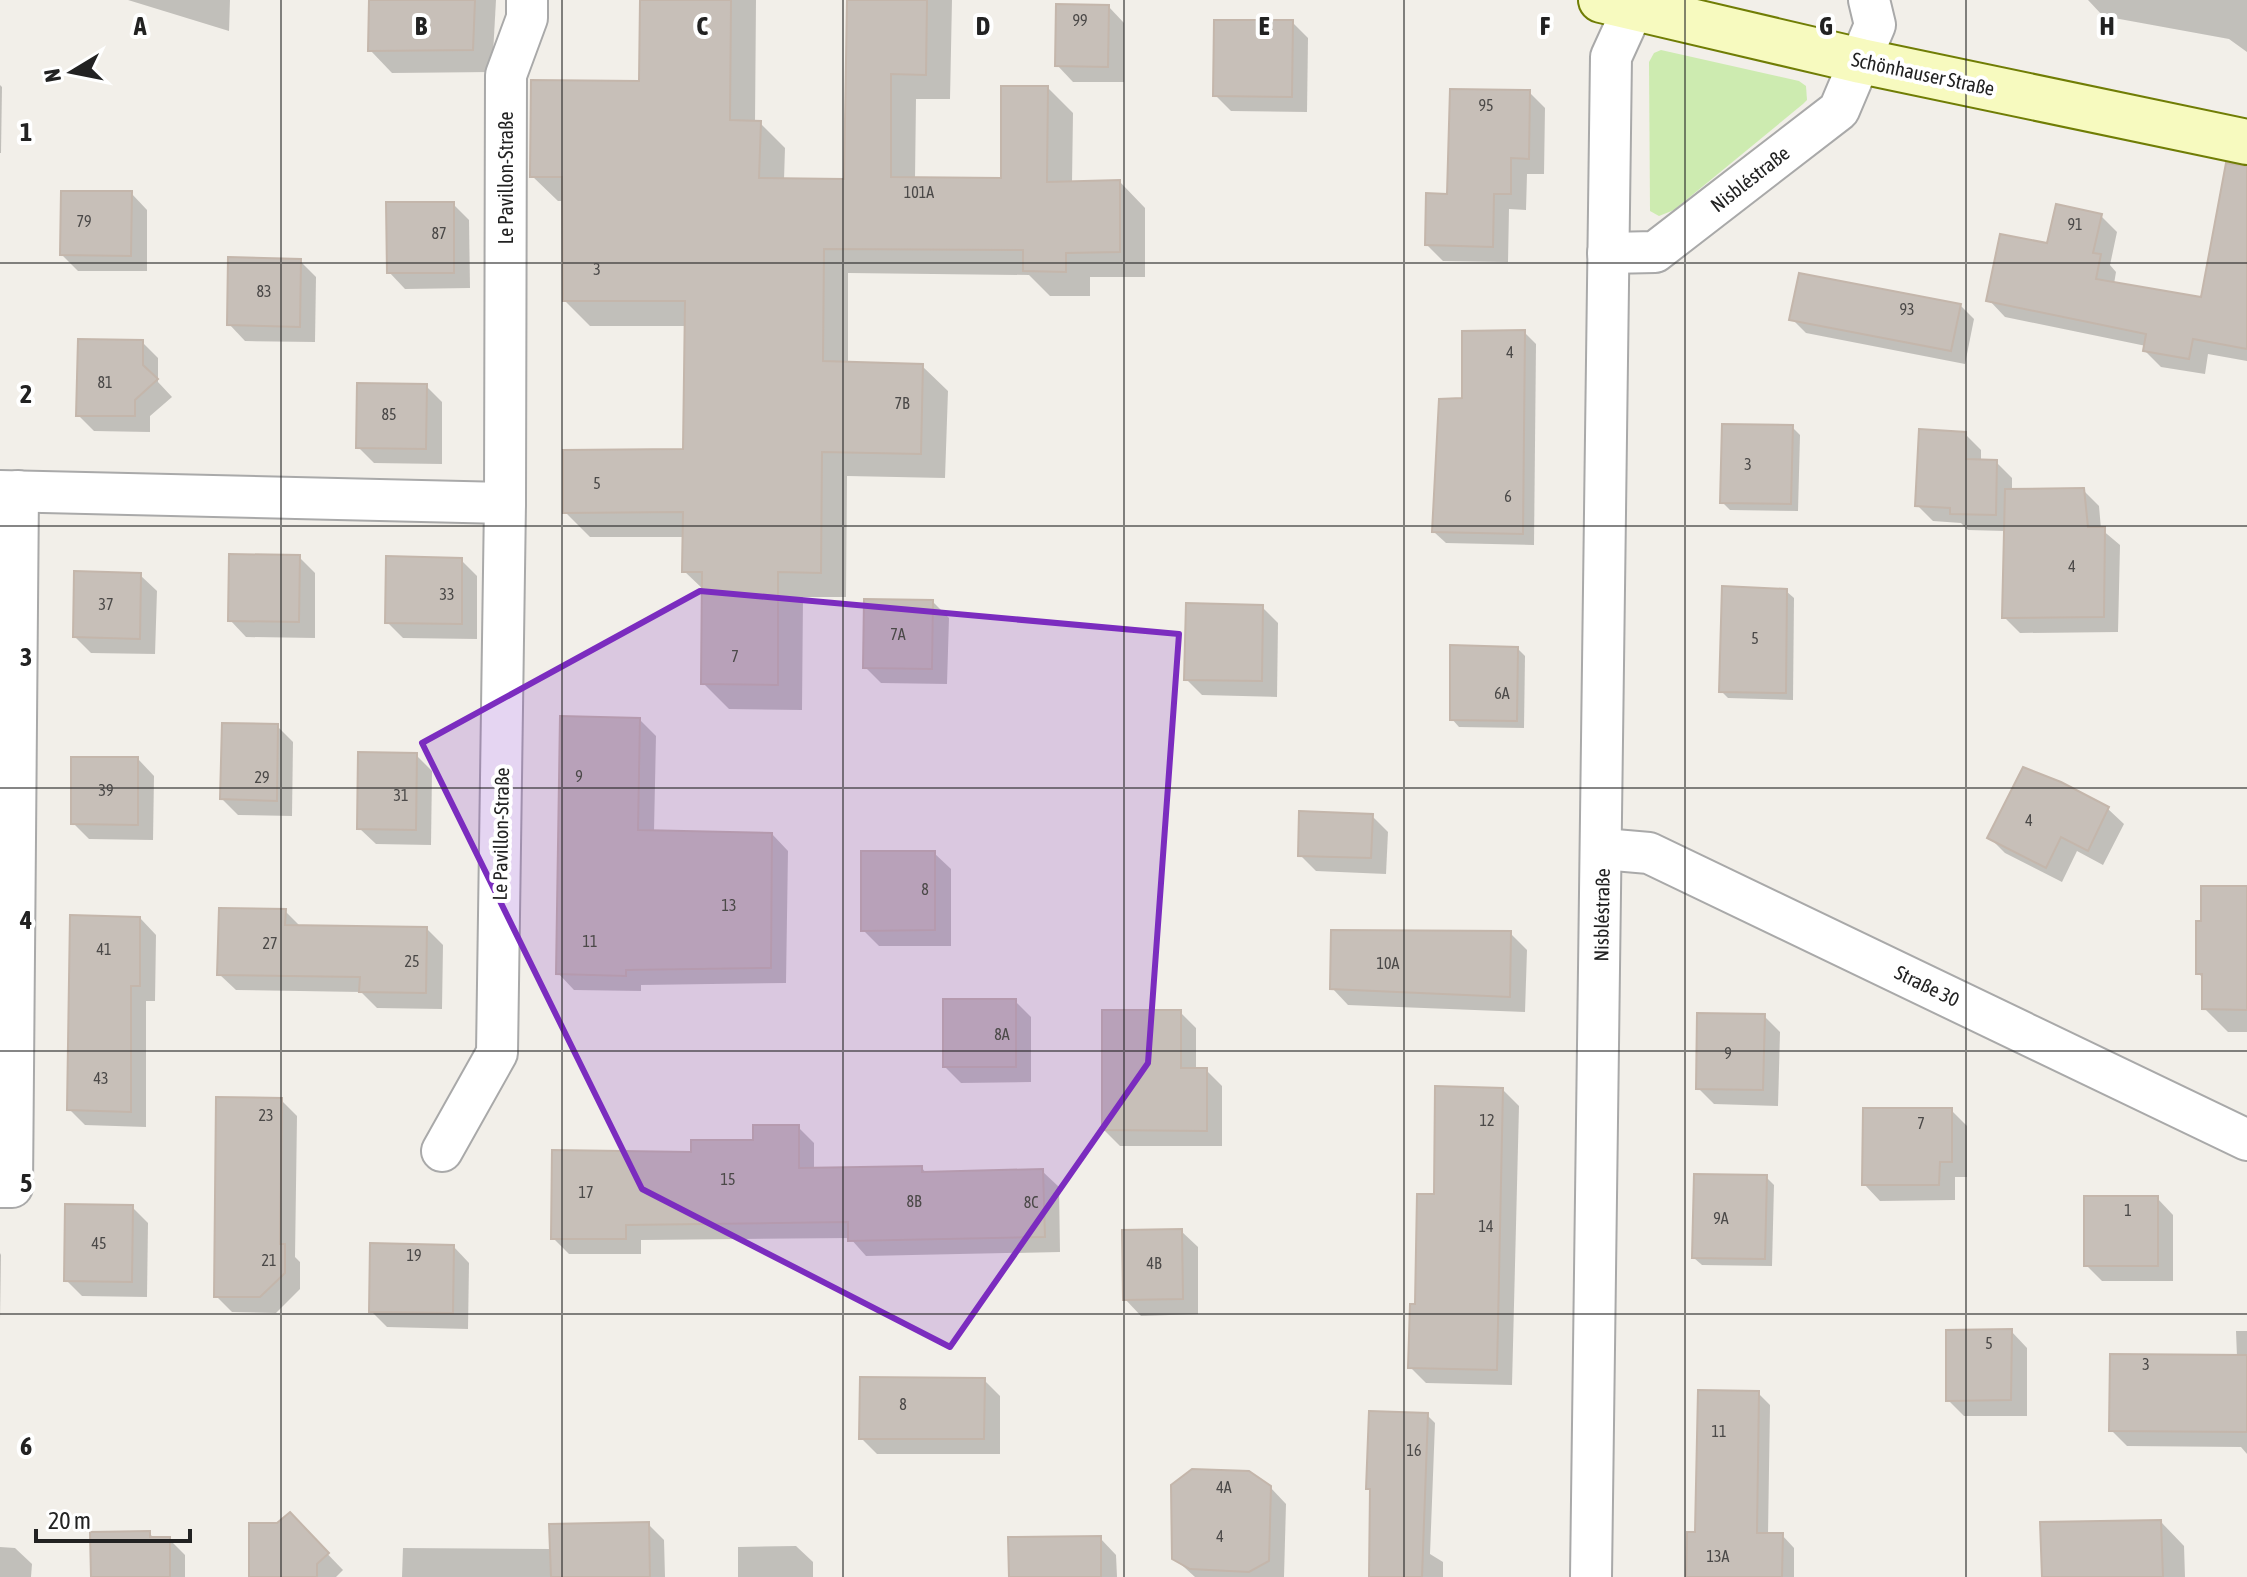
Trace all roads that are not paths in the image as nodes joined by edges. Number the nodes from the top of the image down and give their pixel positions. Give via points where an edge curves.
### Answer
1 (527, 0) edge
2 (1869, 0) edge
3 (1624, 3) edge
4 (1861, 61) junction
5 (2247, 142) edge
6 (1608, 253) junction
7 (9, 491) edge
8 (505, 503) junction
9 (1603, 849) junction
10 (2247, 1140) edge
11 (442, 1151) dead end
12 (0, 1187) edge
13 (1591, 1577) edge

1 - 8 street, Le Pavillon-Straße via 527,18 506,75
2 - 4 street, Nisbléstraße via 1875,25
3 - 4 street, Schönhauser Straße
3 - 6 street, Nisbléstraße via 1611,57
4 - 5 street, Schönhauser Straße
4 - 6 street, Nisbléstraße via 1839,110 1655,252
6 - 9 street, Nisbléstraße
7 - 8 street
7 - 12 street via 12,1187
8 - 11 street, Le Pavillon-Straße via 497,1053
9 - 10 street, Straße 30 via 1649,853
9 - 13 street, Nisbléstraße

